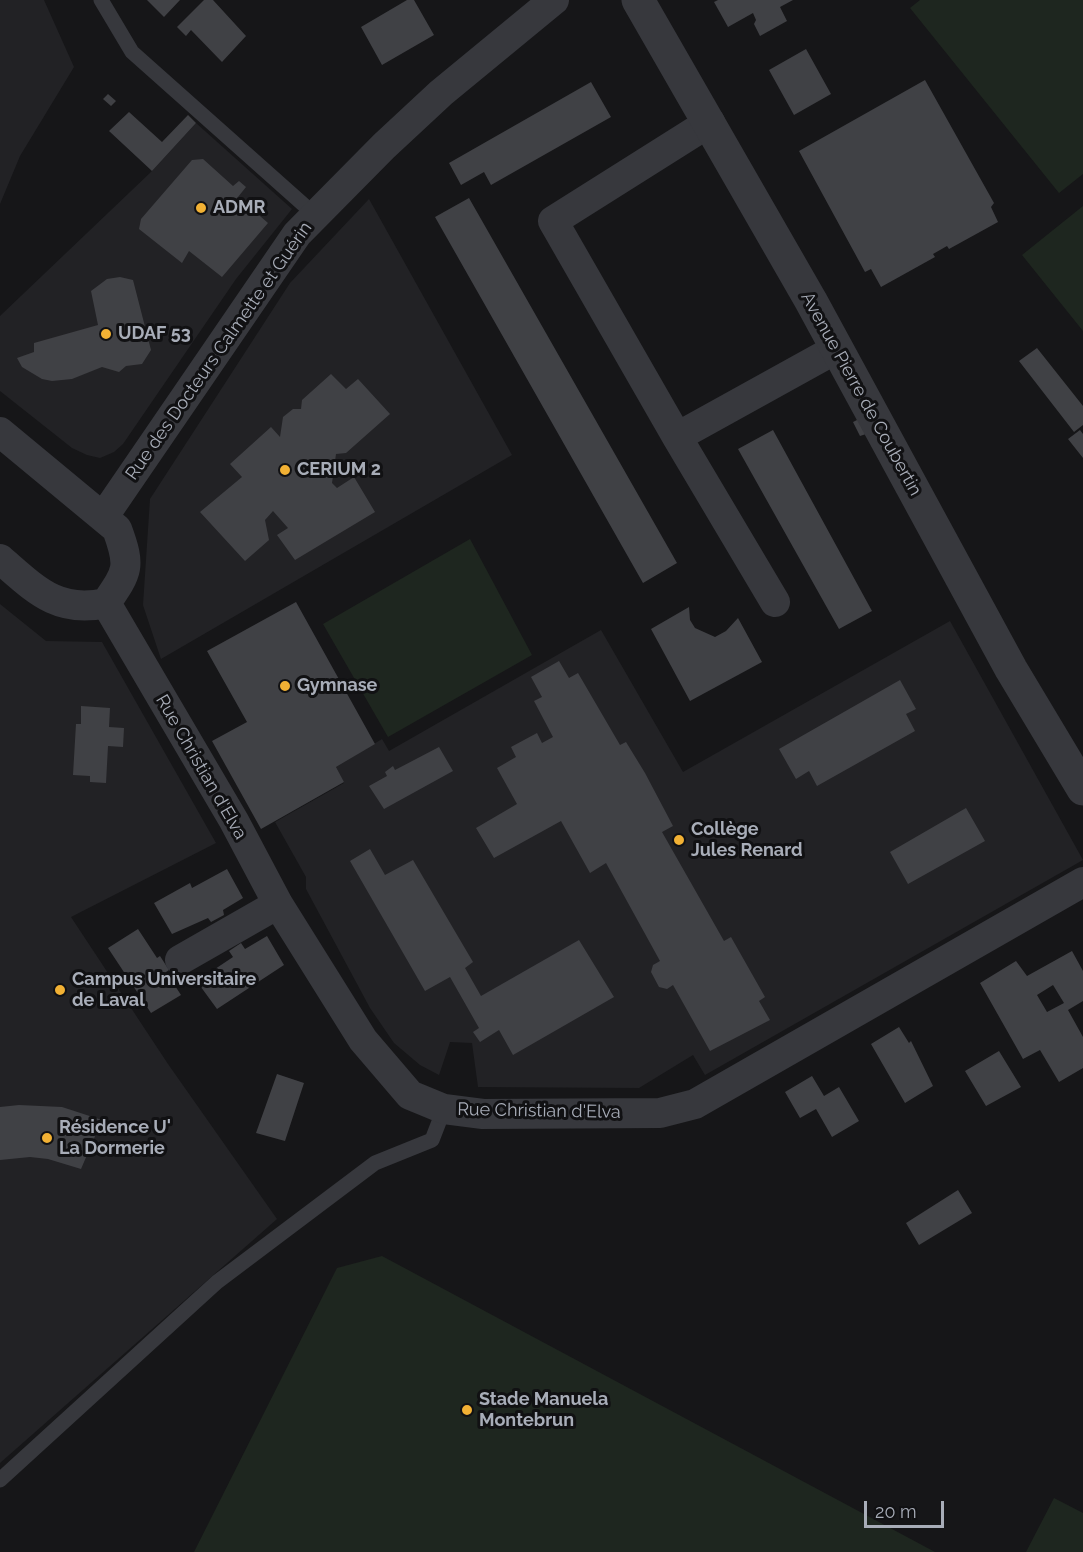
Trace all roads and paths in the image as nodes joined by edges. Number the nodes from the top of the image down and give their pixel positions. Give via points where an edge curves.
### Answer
1 (101, 0) edge
2 (554, 0) edge
3 (638, 0) edge
4 (710, 122) junction
5 (314, 214) junction
6 (836, 349) junction
7 (0, 432) edge
8 (677, 437) junction
9 (104, 516) junction
10 (0, 559) edge
11 (775, 602) dead end
12 (106, 603) junction
13 (1083, 789) edge
14 (1083, 882) edge
15 (278, 904) junction
16 (180, 960) dead end
17 (444, 1109) junction
18 (0, 1480) edge

1 - 5 lane via 132,52
2 - 5 street, Rue des Docteurs Calmette et Guérin via 441,93
3 - 4 street, Avenue Pierre de Coubertin
4 - 6 street, Avenue Pierre de Coubertin
4 - 8 street via 553,220
5 - 9 street, Rue des Docteurs Calmette et Guérin
6 - 8 street
6 - 13 street, Avenue Pierre de Coubertin via 1011,669
7 - 9 street
8 - 11 street
9 - 12 street via 117,529 125,552 126,574
10 - 12 street via 35,589 65,604 85,608
12 - 15 street, Rue Christian d'Elva
14 - 17 street, Rue Christian d'Elva via 695,1104 660,1113 483,1114
15 - 16 street
15 - 17 street, Rue Christian d'Elva via 363,1040 410,1095
17 - 18 lane via 432,1140 375,1163 217,1282

